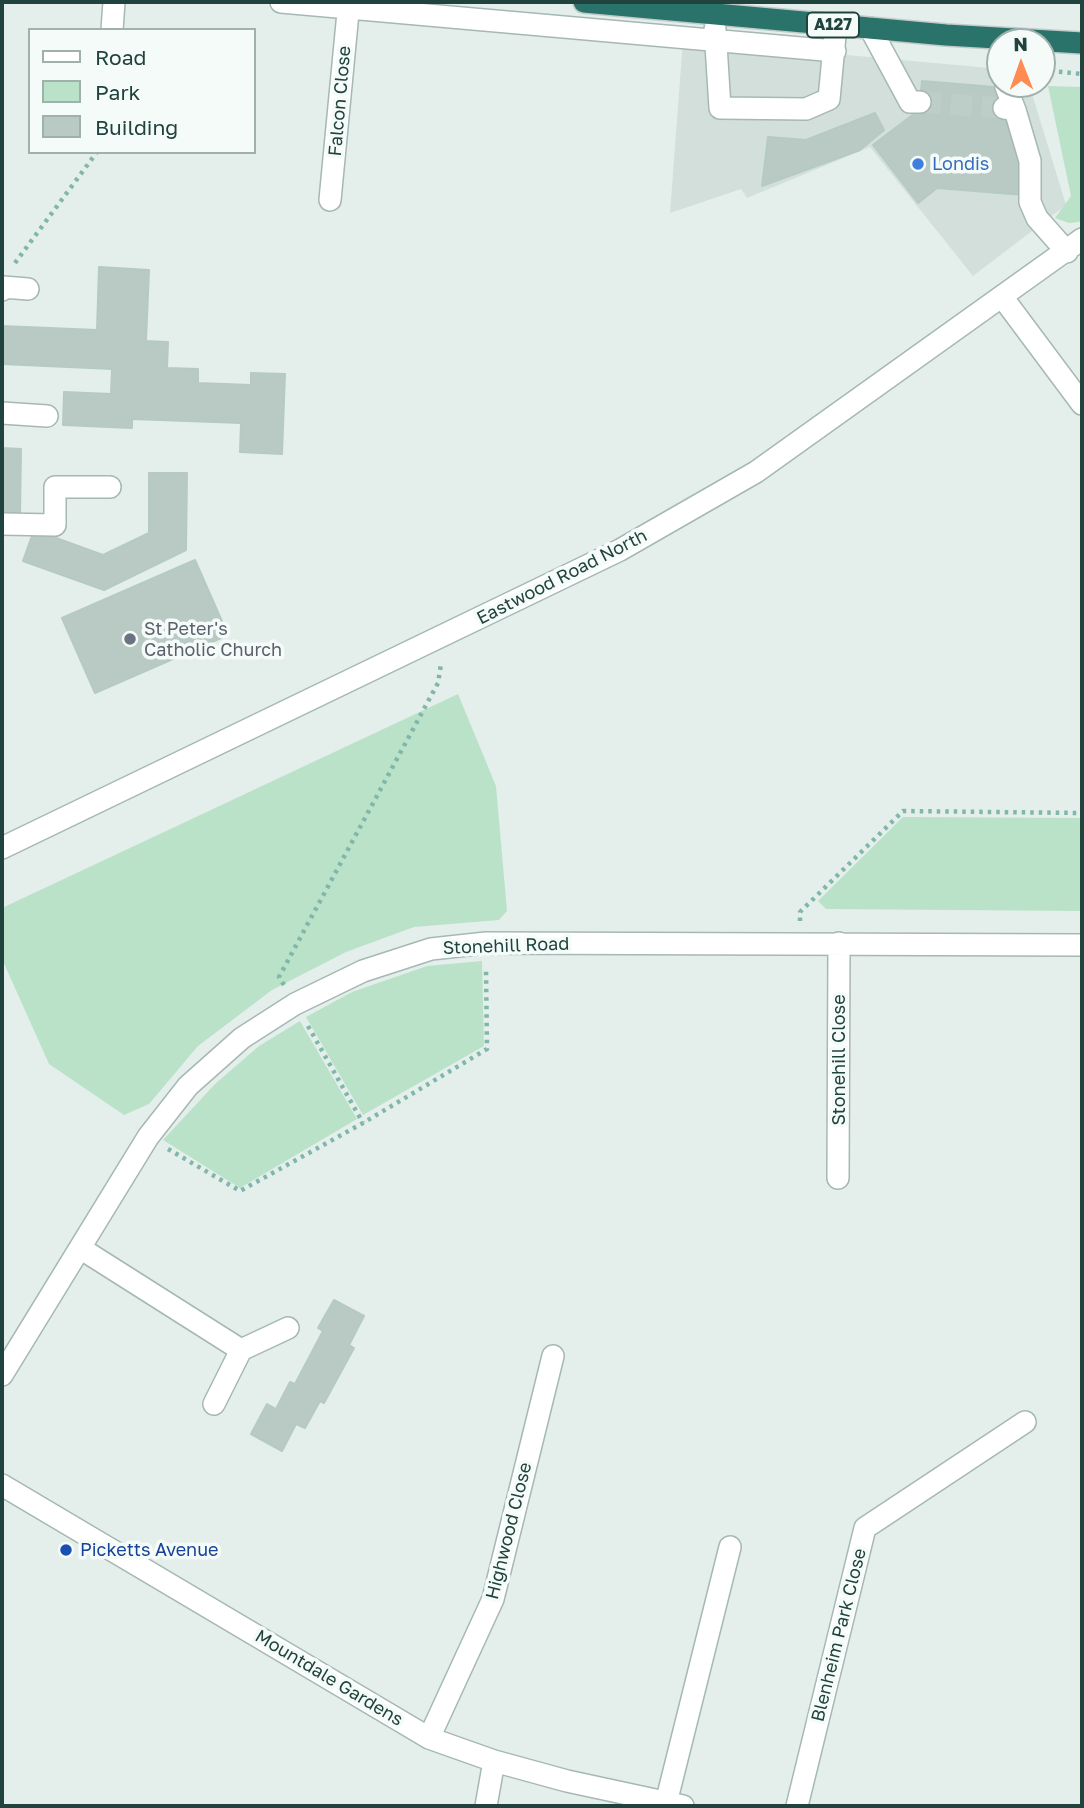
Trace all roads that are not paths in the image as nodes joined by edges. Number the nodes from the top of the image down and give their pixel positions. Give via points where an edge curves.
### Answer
1 (114, 2) edge
2 (281, 2) edge
3 (584, 2) edge
4 (349, 5) edge
5 (679, 11) junction
6 (715, 15) junction
7 (836, 25) junction
8 (112, 28) edge
9 (870, 28) junction
10 (678, 37) junction
11 (986, 39) edge
12 (715, 41) junction
13 (1082, 43) edge
14 (1056, 44) edge
15 (835, 51) junction
16 (1008, 98) edge
17 (920, 102) tunnel mouth
18 (330, 200) dead end
19 (1074, 245) edge
20 (28, 289) dead end
21 (2, 290) edge
22 (1003, 298) junction
23 (1082, 404) edge
24 (2, 413) edge
25 (47, 416) dead end
26 (110, 487) dead end
27 (2, 524) edge
28 (2, 848) edge
29 (839, 943) junction
30 (1082, 945) edge
31 (838, 1178) dead end
32 (80, 1248) junction
33 (288, 1328) dead end
34 (241, 1350) junction
35 (553, 1356) dead end
36 (2, 1375) edge
37 (214, 1404) dead end
38 (1025, 1422) dead end
39 (2, 1485) edge
40 (730, 1547) dead end
41 (429, 1738) junction
42 (494, 1761) junction
43 (675, 1805) edge
44 (486, 1806) edge
45 (797, 1806) edge

1 - 8 street
2 - 4 street
3 - 5 highway, A127
4 - 10 street
4 - 18 street, Falcon Close
5 - 6 highway, A127
5 - 10 street
6 - 7 highway, A127
6 - 12 street
7 - 9 highway, A127
7 - 15 street
9 - 11 highway, A127
9 - 17 street via 911,102
10 - 12 street
12 - 15 street
12 - 15 street via 720,108 806,109 829,99
13 - 14 highway, A127
16 - 19 street via 1030,161 1030,202 1037,218
19 - 22 street, Eastwood Road North
20 - 21 street
22 - 23 street
22 - 28 street, Eastwood Road North via 756,472 620,550
24 - 25 street
26 - 27 street via 55,487 54,525
29 - 30 street, Stonehill Road
29 - 31 street, Stonehill Close
29 - 32 street, Stonehill Road via 486,943 431,949 363,971 295,1004 242,1038 187,1086 148,1138
32 - 34 street
32 - 36 street, Stonehill Road
33 - 34 street
34 - 37 street
35 - 41 street, Highwood Close via 493,1599
38 - 45 street, Blenheim Park Close via 864,1528
39 - 41 street, Mountdale Gardens
40 - 43 street
41 - 42 street, Mountdale Gardens
42 - 43 street, Mountdale Gardens
42 - 44 street

